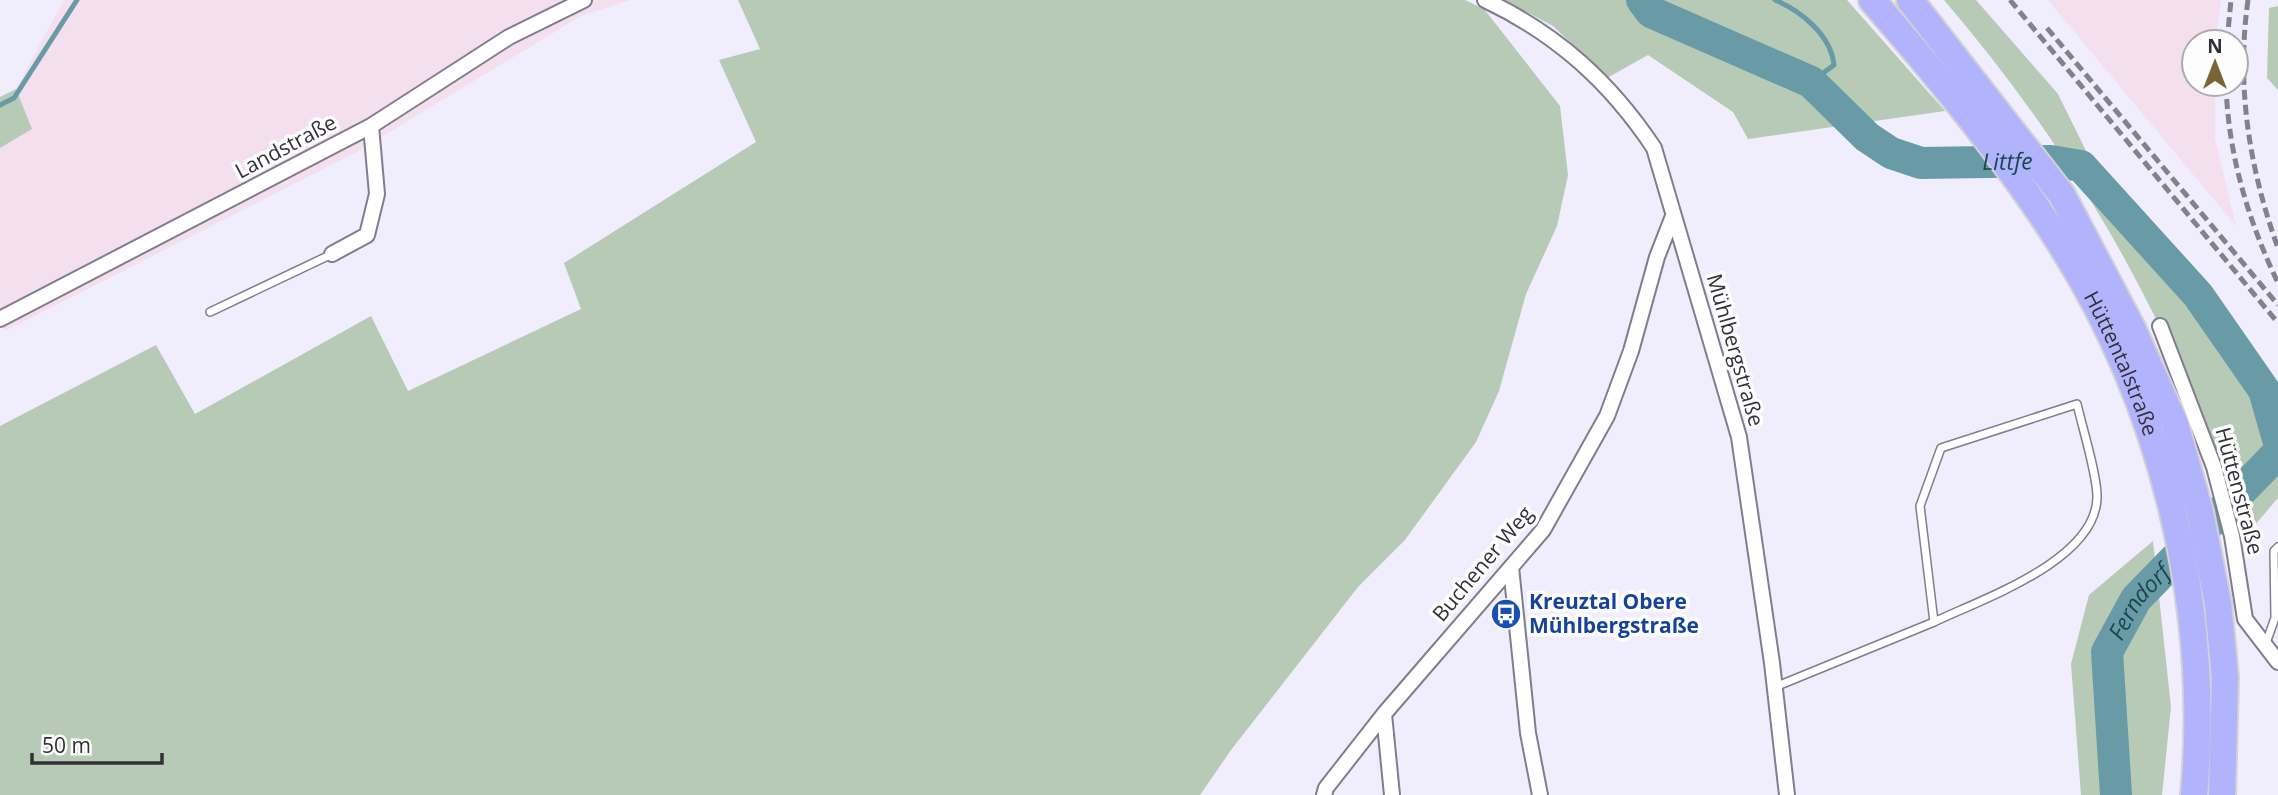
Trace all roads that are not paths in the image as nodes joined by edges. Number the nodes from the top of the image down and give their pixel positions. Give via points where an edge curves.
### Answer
1 (584, 0) edge
2 (1485, 0) edge
3 (1872, 0) edge
4 (1910, 0) edge
5 (1981, 109) junction
6 (371, 126) junction
7 (1673, 216) junction
8 (332, 254) joint
9 (210, 312) dead end
10 (0, 319) edge
11 (2160, 326) dead end
12 (2278, 547) edge
13 (1510, 567) junction
14 (1934, 622) junction
15 (2264, 647) junction
16 (2278, 662) edge
17 (1775, 687) junction
18 (1384, 714) junction
19 (1324, 795) edge
20 (1392, 795) edge
21 (1540, 795) edge
22 (1787, 795) edge
23 (2193, 795) edge
24 (2222, 795) edge

1 - 6 street, Landstraße via 509,37
2 - 7 street, Mühlbergstraße via 1550,35 1626,106 1654,148
3 - 5 highway, Hüttentalstraße
4 - 5 highway, Hüttentalstraße
5 - 23 highway, Hüttentalstraße via 2109,335 2150,432 2174,518 2191,605 2198,677
5 - 24 highway, Hüttentalstraße via 2062,195 2132,328 2175,424 2200,512 2218,604 2225,677
6 - 8 street via 377,194 367,235
6 - 10 street, Landstraße
7 - 13 street, Buchener Weg via 1607,416 1543,530
7 - 17 street, Mühlbergstraße via 1739,438
8 - 9 lane
11 - 15 street, Hüttenstraße via 2214,467 2232,536 2245,619
12 - 15 lane via 2274,551 2275,618
13 - 18 street, Buchener Weg
13 - 21 street via 1528,733
14 - 14 lane via 1920,506 1941,447 2077,404 2097,498 2087,530 2046,569
14 - 17 lane
15 - 16 street, Hüttenstraße
17 - 22 street, Mühlbergstraße
18 - 19 street, Buchener Weg
18 - 20 street

